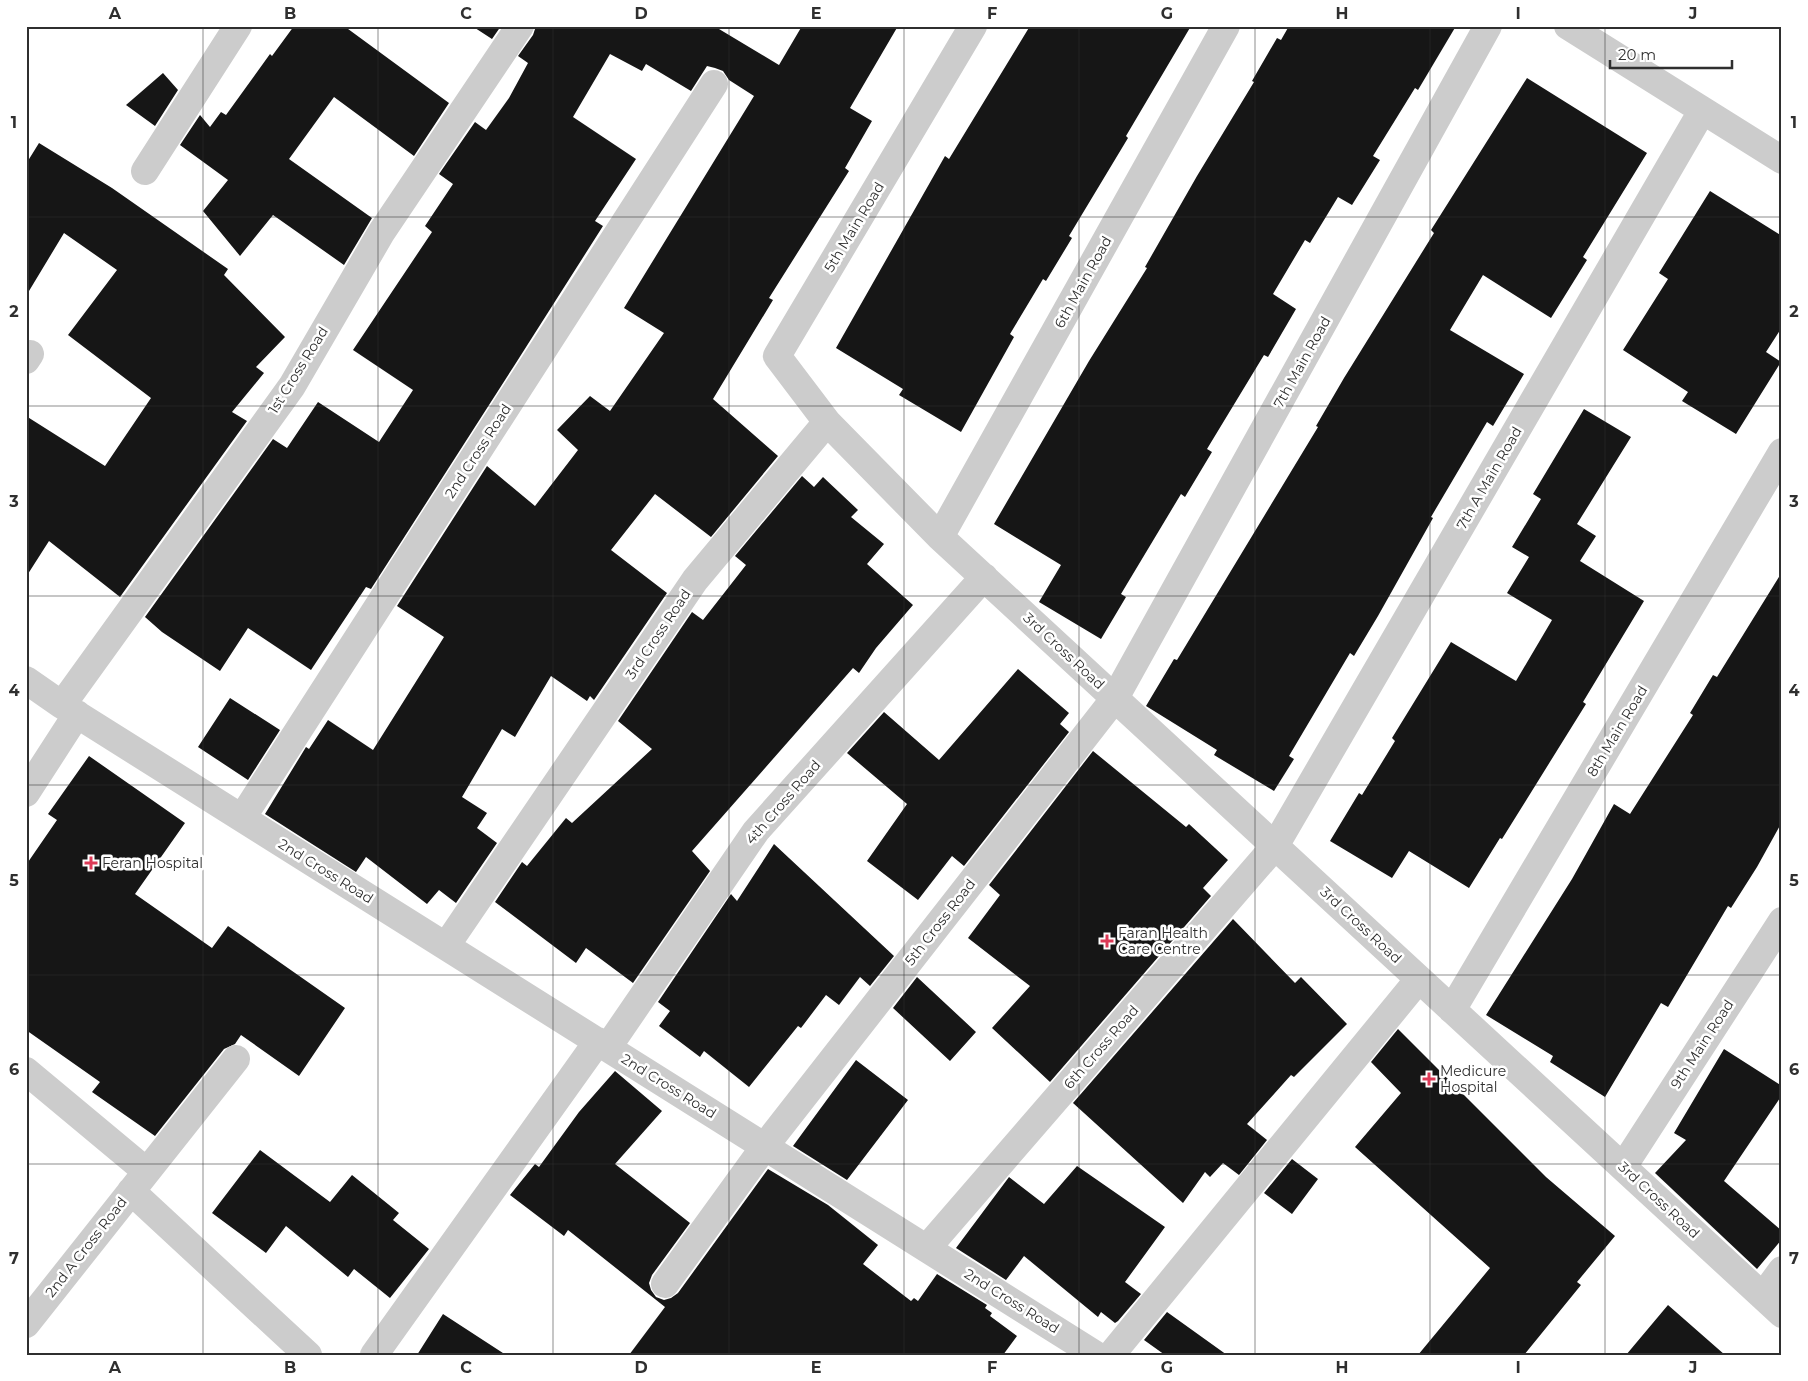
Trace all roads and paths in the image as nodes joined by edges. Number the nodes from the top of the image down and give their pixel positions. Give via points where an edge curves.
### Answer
1 (238, 26) edge
2 (520, 26) edge
3 (973, 26) edge
4 (1226, 26) edge
5 (1488, 26) edge
6 (1568, 26) edge
7 (714, 84) dead end
8 (1702, 111) junction
9 (1782, 160) edge
10 (145, 172) dead end
11 (827, 422) junction
12 (1782, 452) edge
13 (940, 537) junction
14 (984, 577) junction
15 (26, 680) edge
16 (1115, 698) junction
17 (70, 710) junction
18 (26, 793) edge
19 (242, 818) junction
20 (1275, 846) junction
21 (1782, 921) edge
22 (446, 946) junction
23 (1419, 979) junction
24 (1452, 1010) junction
25 (603, 1044) junction
26 (236, 1059) dead end
27 (26, 1071) edge
28 (765, 1146) junction
29 (1623, 1167) junction
30 (138, 1181) junction
31 (927, 1248) junction
32 (1782, 1270) edge
33 (664, 1284) dead end
34 (1772, 1305) edge
35 (26, 1324) edge
36 (308, 1355) edge
37 (374, 1355) edge
38 (1096, 1355) edge
39 (1111, 1355) edge

1 - 10 street
2 - 17 street, 1st Cross Road via 381,233 292,386
3 - 11 street, 5th Main Road via 778,356
4 - 13 street, 6th Main Road
5 - 16 street, 7th Main Road
6 - 8 street
7 - 19 street, 2nd Cross Road
8 - 9 street
8 - 20 street, 7th A Main Road
11 - 13 street, 3rd Cross Road
11 - 22 street, 3rd Cross Road via 695,580
12 - 24 street, 8th Main Road
13 - 14 street, 3rd Cross Road
14 - 16 street, 3rd Cross Road
14 - 25 street, 4th Cross Road via 756,831
15 - 17 street, 2nd Cross Road
16 - 20 street, 3rd Cross Road
16 - 28 street, 5th Cross Road
17 - 18 street, 1st Cross Road
17 - 19 street, 2nd Cross Road
19 - 22 street, 2nd Cross Road
20 - 23 street, 3rd Cross Road
20 - 31 street, 6th Cross Road
21 - 29 street, 9th Main Road
22 - 25 street, 2nd Cross Road
23 - 24 street, 3rd Cross Road
23 - 39 street
24 - 29 street, 3rd Cross Road
25 - 28 street, 2nd Cross Road
25 - 37 street, 4th Cross Road
26 - 30 street, 2nd A Cross Road
27 - 30 street
28 - 31 street, 2nd Cross Road
28 - 33 street, 5th Cross Road
29 - 34 street, 3rd Cross Road
30 - 35 street, 2nd A Cross Road
30 - 36 street
31 - 38 street, 2nd Cross Road
32 - 34 street

